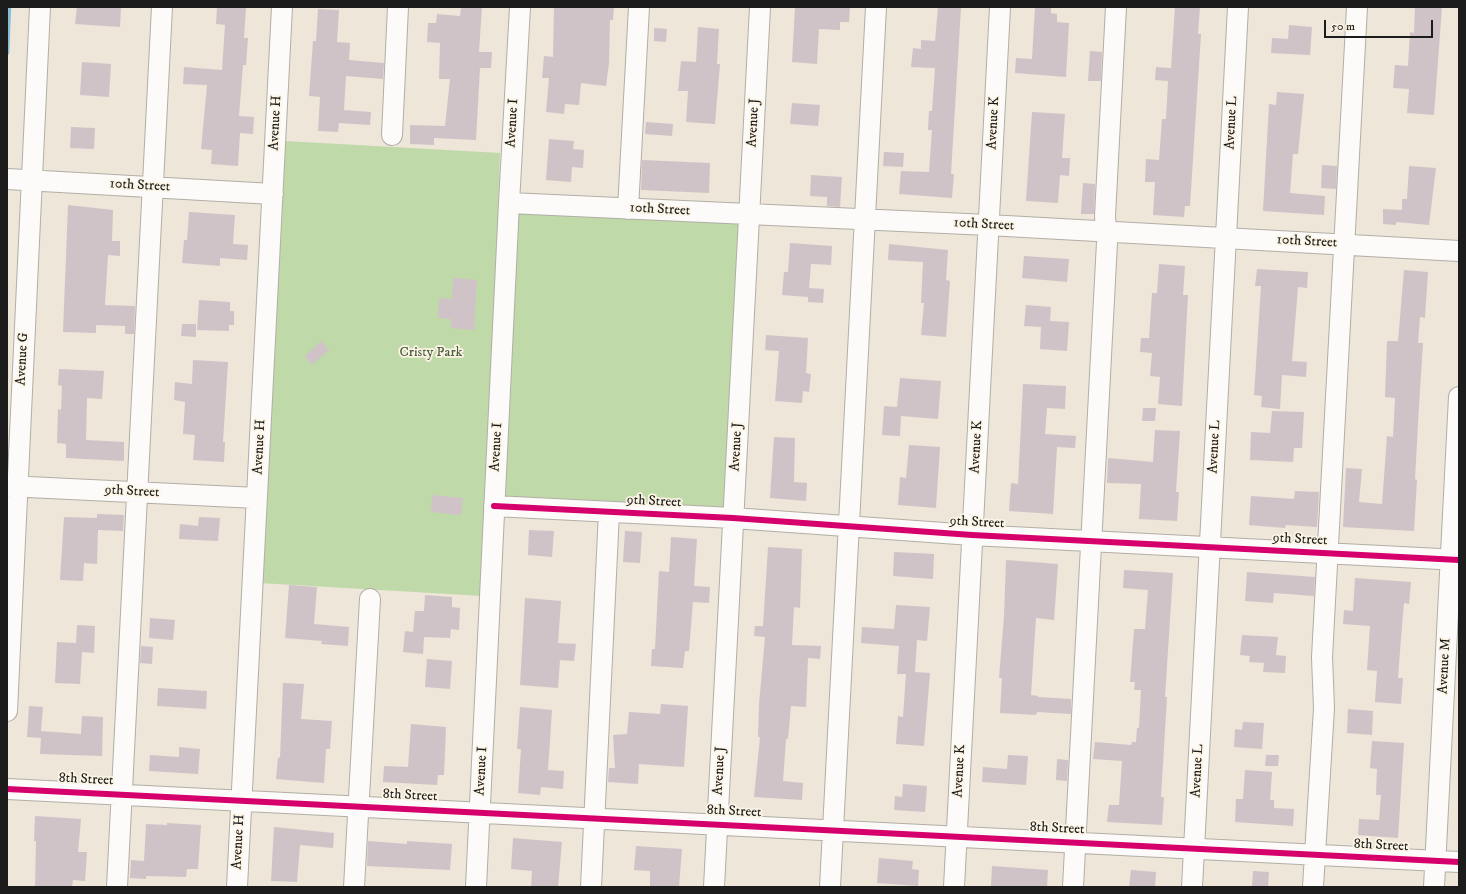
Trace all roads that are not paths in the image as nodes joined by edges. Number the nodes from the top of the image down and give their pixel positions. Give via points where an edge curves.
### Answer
1 (40, 7) edge
2 (162, 7) edge
3 (282, 7) edge
4 (398, 7) edge
5 (520, 7) edge
6 (639, 7) edge
7 (760, 7) edge
8 (876, 7) edge
9 (1000, 7) edge
10 (1116, 7) edge
11 (1238, 7) edge
12 (1357, 7) edge
13 (392, 135) dead end
14 (7, 178) edge
15 (31, 180) junction
16 (153, 187) junction
17 (273, 194) junction
18 (508, 203) junction
19 (628, 209) junction
20 (749, 214) junction
21 (865, 219) junction
22 (988, 224) junction
23 (1106, 231) junction
24 (1226, 238) junction
25 (1344, 244) junction
26 (1459, 251) edge
27 (1459, 397) edge
28 (12, 486) edge
29 (137, 492) junction
30 (257, 498) junction
31 (494, 506) junction
32 (609, 512) junction
33 (733, 518) junction
34 (849, 526) junction
35 (972, 535) junction
36 (1091, 541) junction
37 (1210, 547) junction
38 (1328, 553) junction
39 (1455, 559) edge
40 (370, 599) dead end
41 (7, 711) edge
42 (7, 789) edge
43 (121, 794) junction
44 (242, 800) junction
45 (358, 806) junction
46 (480, 812) junction
47 (594, 817) junction
48 (718, 823) junction
49 (833, 829) junction
50 (957, 835) junction
51 (1075, 842) junction
52 (1194, 848) junction
53 (1315, 854) junction
54 (1436, 860) junction
55 (1459, 862) edge
56 (116, 887) edge
57 (237, 887) edge
58 (354, 887) edge
59 (476, 887) edge
60 (590, 887) edge
61 (714, 887) edge
62 (830, 887) edge
63 (954, 887) edge
64 (1072, 887) edge
65 (1192, 887) edge
66 (1312, 887) edge
67 (1434, 887) edge

1 - 15 street, Avenue G
2 - 16 street
3 - 17 street, Avenue H
4 - 13 street
5 - 18 street, Avenue I
6 - 19 street
7 - 20 street, Avenue J
8 - 21 street
9 - 22 street, Avenue K
10 - 23 street
11 - 24 street, Avenue L
12 - 25 street
14 - 15 street, 10th Street
15 - 16 street, 10th Street
15 - 28 street, Avenue G
16 - 17 street, 10th Street
16 - 29 street
17 - 30 street, Avenue H
18 - 19 street, 10th Street
18 - 31 street, Avenue I
19 - 20 street, 10th Street
20 - 21 street, 10th Street
20 - 33 street, Avenue J
21 - 22 street, 10th Street
21 - 34 street
22 - 23 street, 10th Street
22 - 35 street, Avenue K
23 - 24 street, 10th Street
23 - 36 street
24 - 25 street, 10th Street
24 - 37 street, Avenue L
25 - 26 street, 10th Street
25 - 38 street
27 - 39 street, Avenue M
28 - 29 street, 9th Street
28 - 41 street, Avenue G
29 - 30 street, 9th Street
29 - 43 street
30 - 44 street, Avenue H
31 - 32 street, 9th Street
31 - 46 street, Avenue I
32 - 33 street, 9th Street
32 - 47 street
33 - 34 street, 9th Street
33 - 48 street, Avenue J
34 - 35 street, 9th Street
34 - 49 street
35 - 36 street, 9th Street
35 - 50 street, Avenue K
36 - 37 street, 9th Street
36 - 51 street
37 - 38 street, 9th Street
37 - 52 street, Avenue L
38 - 39 street, 9th Street
38 - 53 street via 1322,656 1324,708
39 - 54 street, Avenue M
40 - 45 street
42 - 43 street, 8th Street
43 - 44 street, 8th Street
43 - 56 street
44 - 45 street, 8th Street
44 - 57 street, Avenue H
45 - 46 street, 8th Street
45 - 58 street
46 - 47 street, 8th Street
46 - 59 street, Avenue I
47 - 48 street, 8th Street
47 - 60 street
48 - 49 street, 8th Street
48 - 61 street, Avenue J
49 - 50 street, 8th Street
49 - 62 street
50 - 51 street, 8th Street
50 - 63 street, Avenue K
51 - 52 street, 8th Street
51 - 64 street
52 - 53 street, 8th Street
52 - 65 street, Avenue L
53 - 54 street, 8th Street
53 - 66 street
54 - 55 street, 8th Street
54 - 67 street, Avenue M

